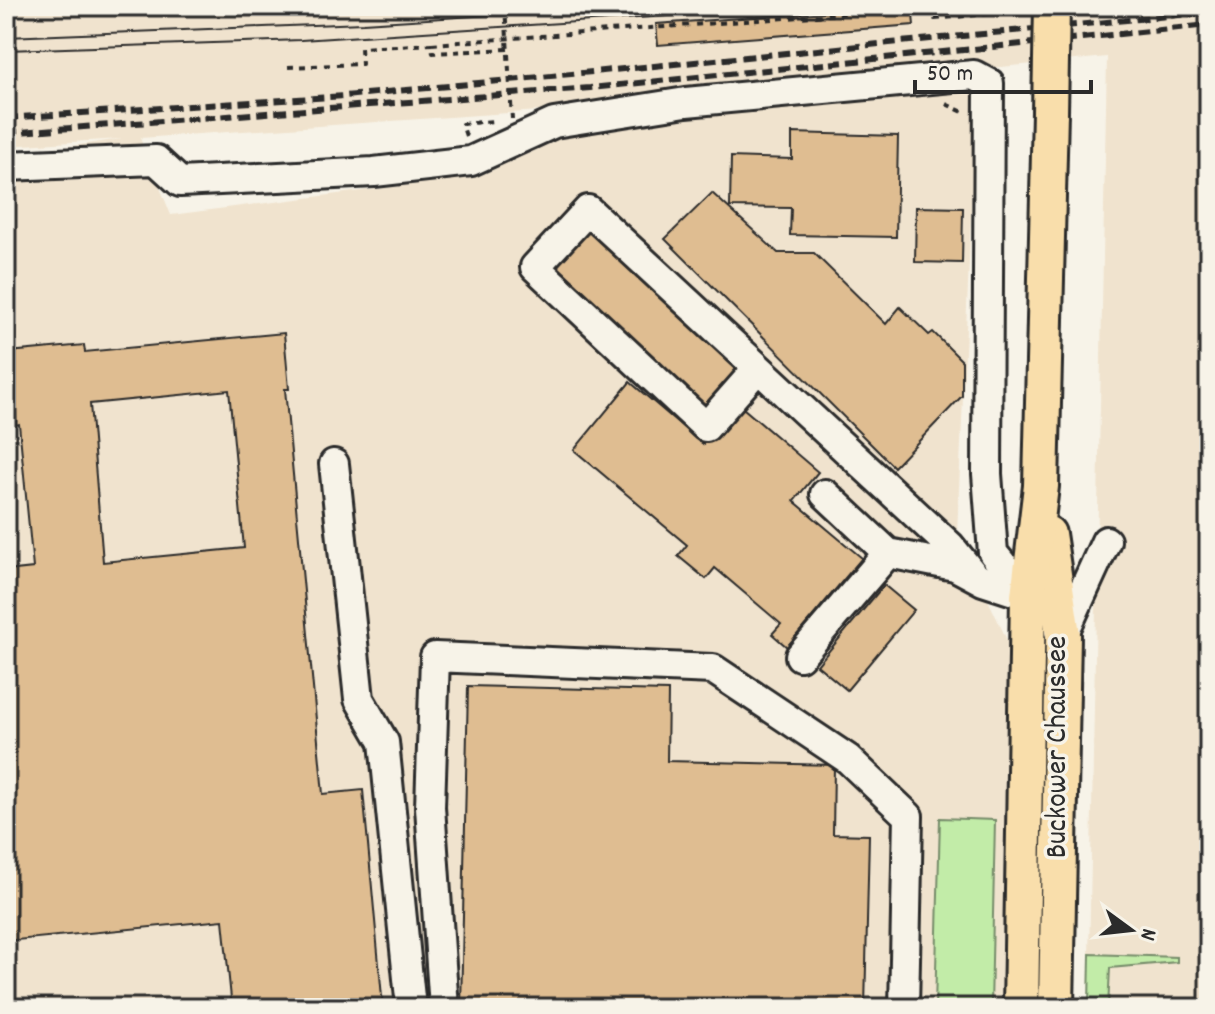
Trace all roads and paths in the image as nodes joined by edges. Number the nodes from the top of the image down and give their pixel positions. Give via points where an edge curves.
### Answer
1 (505, 6) edge
2 (950, 6) edge
3 (1015, 6) edge
4 (1052, 6) edge
5 (934, 7) edge
6 (432, 44) junction
7 (508, 49) junction
8 (288, 67) dead end
9 (462, 124) dead end
10 (6, 166) edge
11 (758, 368) junction
12 (334, 464) dead end
13 (1041, 486) junction
14 (825, 494) dead end
15 (1106, 541) dead end
16 (888, 553) junction
17 (971, 572) junction
18 (1028, 596) junction
19 (1063, 635) junction
20 (800, 656) dead end
21 (1022, 933) junction
22 (1057, 936) junction
23 (411, 1008) edge
24 (444, 1008) edge
25 (904, 1008) edge
26 (1021, 1008) edge
27 (1056, 1008) edge

1 - 7 path, bridge
2 - 5 path
3 - 5 path via 1007,12 935,19
4 - 13 main road, Buckower Chaussee, bridge
5 - 6 path
6 - 7 path via 433,53
6 - 8 path via 361,48 362,64
7 - 9 path, bridge via 512,119
10 - 18 lane via 156,160 180,182 374,172 471,161 554,123 686,102 974,75 989,83 987,474 993,553
11 - 11 lane via 588,210 535,267 706,427
11 - 17 lane via 950,546
12 - 23 lane via 359,699 384,742
13 - 18 main road, Buckower Chaussee
13 - 19 main road, Buckower Chaussee
14 - 16 lane
15 - 19 lane
16 - 17 lane
16 - 20 lane
17 - 18 lane
18 - 19 lane
18 - 21 main road, Buckower Chaussee
19 - 22 main road, Buckower Chaussee
21 - 22 lane
21 - 26 main road, Buckower Chaussee
22 - 27 main road, Buckower Chaussee
24 - 25 lane via 430,807 435,657 713,669 848,759 908,816

